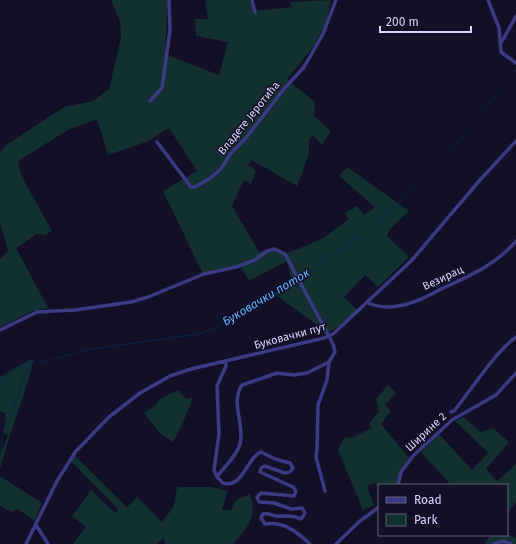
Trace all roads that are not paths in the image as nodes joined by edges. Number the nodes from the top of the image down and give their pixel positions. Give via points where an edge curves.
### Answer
1 (169, 0) edge
2 (252, 0) edge
3 (336, 0) edge
4 (488, 0) edge
5 (255, 12) dead end
6 (516, 16) edge
7 (501, 44) junction
8 (516, 63) edge
9 (150, 102) dead end
10 (157, 142) dead end
11 (516, 142) edge
12 (516, 241) edge
13 (368, 302) junction
14 (0, 330) edge
15 (329, 336) junction
16 (516, 337) edge
17 (226, 362) junction
18 (329, 362) junction
19 (516, 373) edge
20 (451, 412) dead end
21 (218, 478) junction
22 (398, 484) edge
23 (325, 491) dead end
24 (378, 508) edge
25 (36, 525) junction
26 (26, 544) edge
27 (48, 544) edge
28 (310, 544) edge
29 (336, 544) edge
30 (494, 544) edge
31 (511, 544) edge

1 - 9 street via 170,30 162,88
2 - 5 street
3 - 10 street, Владете Јеротића via 323,34 304,67 245,139 230,153 221,169 209,179 191,187
4 - 7 street via 497,19
6 - 7 street
7 - 8 street via 503,54
11 - 13 street, Буковачки пут via 480,180 426,246
12 - 13 street, Везирац via 482,270 419,300 384,307
13 - 15 street, Буковачки пут
14 - 15 street via 45,310 75,310 148,298 204,274 255,260 267,251 275,249 285,254
15 - 17 street, Буковачки пут
15 - 18 street via 335,352
16 - 20 street via 502,349 476,385
17 - 21 street via 217,386 219,434 214,470
17 - 25 street, Буковачки пут via 170,376 121,407 76,451
18 - 21 street via 307,373 277,373 242,385 237,397 242,430 240,446
18 - 23 street via 327,380 318,405 316,457
19 - 22 street, Ширине 2 via 496,395 452,420 413,456 401,472
21 - 28 street via 223,482 232,482 243,474 253,457 261,452 290,463 290,472 285,473 265,466 260,472 293,487 296,491 294,496 261,493 257,500 291,509 302,508 304,516 301,519 269,513 263,514 261,518 265,524 272,523 296,531
24 - 29 street
25 - 26 street, Буковачки пут
25 - 27 street
30 - 31 street via 502,541

